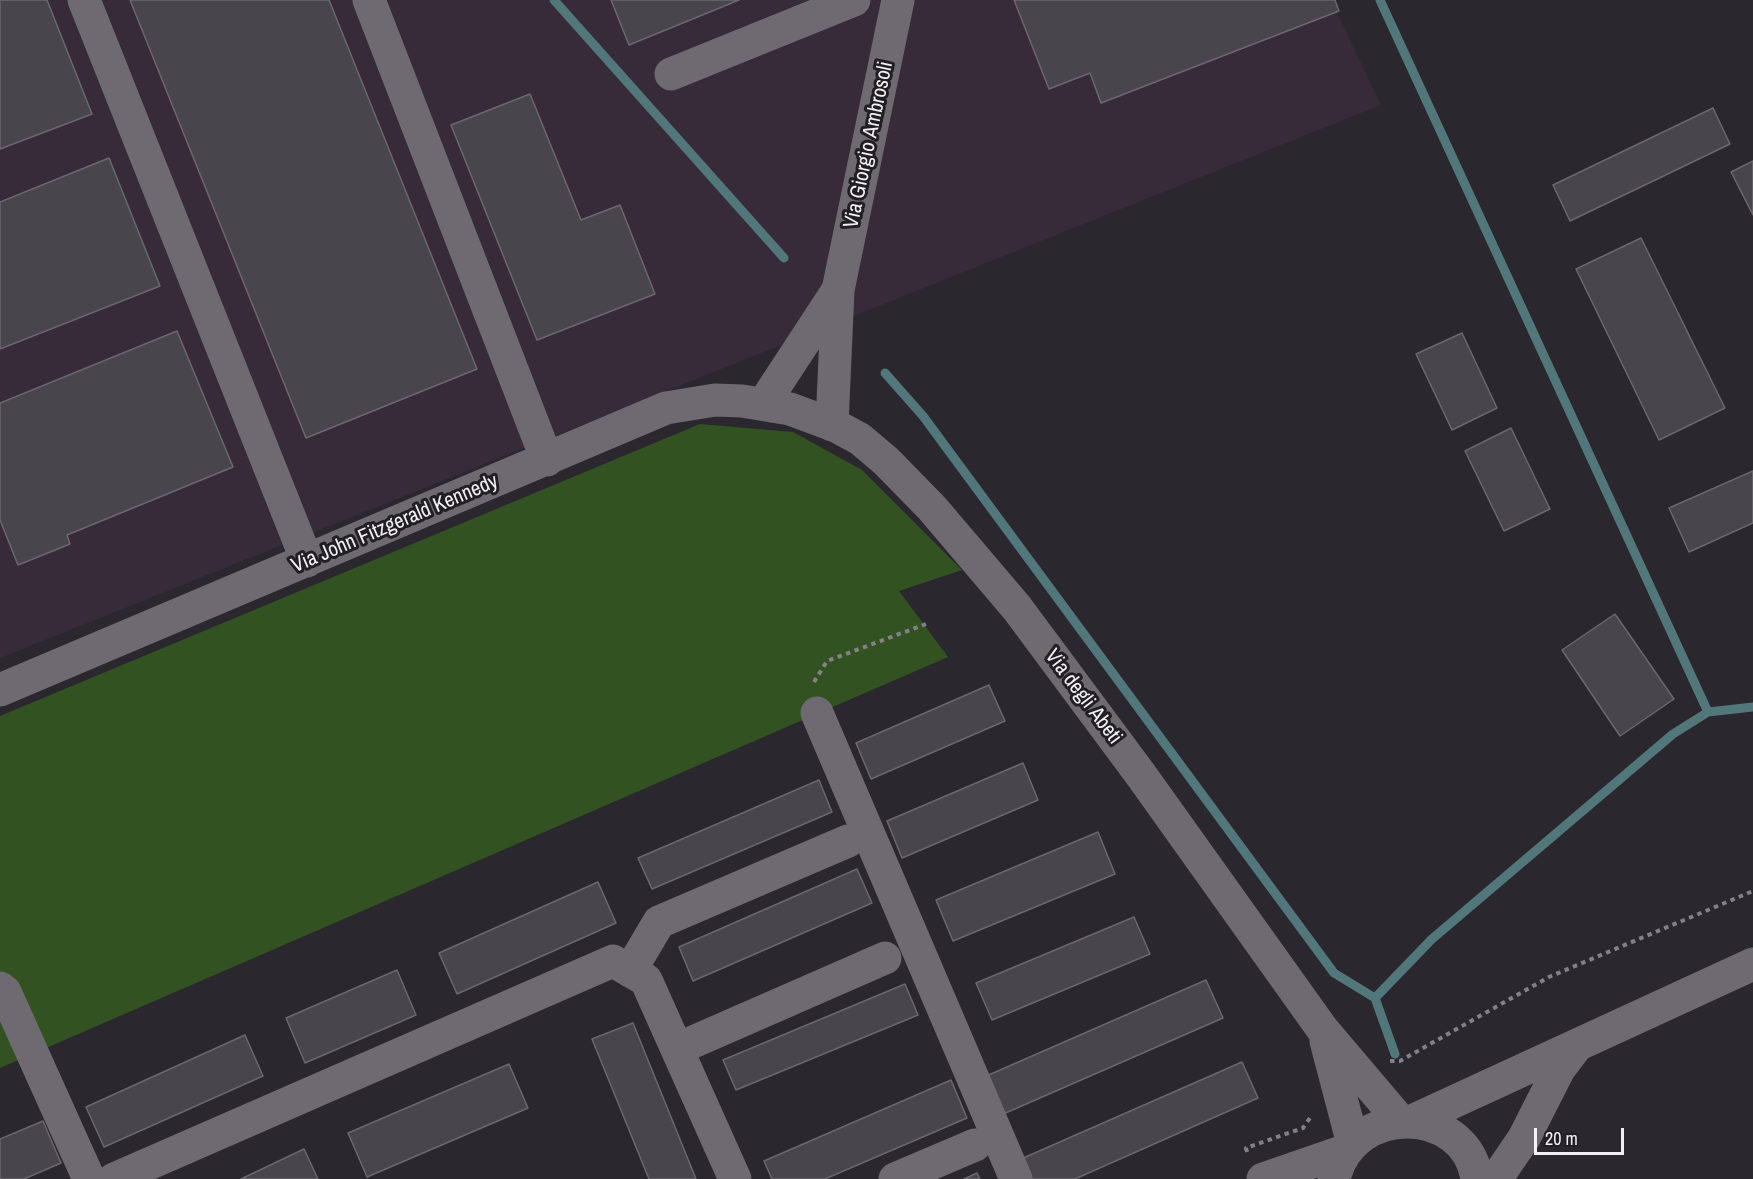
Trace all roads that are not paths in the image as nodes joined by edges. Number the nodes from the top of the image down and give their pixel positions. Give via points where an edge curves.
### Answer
1 (84, 0) edge
2 (369, 0) edge
3 (854, 0) edge
4 (898, 0) edge
5 (671, 74) dead end
6 (838, 290) junction
7 (764, 404) junction
8 (798, 411) joint
9 (832, 425) junction
10 (547, 460) junction
11 (307, 561) junction
12 (0, 690) edge
13 (817, 713) road end
14 (848, 841) dead end
15 (885, 958) dead end
16 (1753, 964) edge
17 (630, 971) junction
18 (0, 988) edge
19 (1323, 1030) junction
20 (677, 1048) junction
21 (1575, 1048) junction
22 (1406, 1121) junction
23 (1524, 1138) junction
24 (975, 1145) dead end
25 (1345, 1158) edge
26 (1256, 1169) edge
27 (124, 1177) edge
28 (88, 1179) edge
29 (735, 1179) edge
30 (895, 1179) edge
31 (1017, 1179) edge
32 (1477, 1179) edge
33 (1496, 1179) edge
34 (1523, 1179) edge

1 - 11 street
2 - 10 street
3 - 5 street
4 - 6 street, Via Giorgio Ambrosoli
6 - 7 street, Via Giorgio Ambrosoli
6 - 9 street, Via Giorgio Ambrosoli
7 - 8 street, Via John Fitzgerald Kennedy
7 - 10 street, Via John Fitzgerald Kennedy via 715,400 666,408
8 - 9 street, Via degli Abeti
9 - 19 street, Via degli Abeti via 860,439 909,484 1017,608
10 - 11 street, Via John Fitzgerald Kennedy
11 - 12 street, Via John Fitzgerald Kennedy
13 - 31 street
14 - 17 street via 659,922
15 - 20 street
16 - 21 street
17 - 20 street via 646,980
17 - 27 street via 613,961
18 - 28 street
19 - 22 street, Via degli Abeti
19 - 25 street, Via degli Abeti
20 - 29 street
21 - 22 street
21 - 23 street via 1546,1091
22 - 25 street via 1387,1123 1365,1133
22 - 32 street via 1433,1126 1452,1138 1467,1154
23 - 33 street
23 - 34 street
24 - 30 street
25 - 26 street

